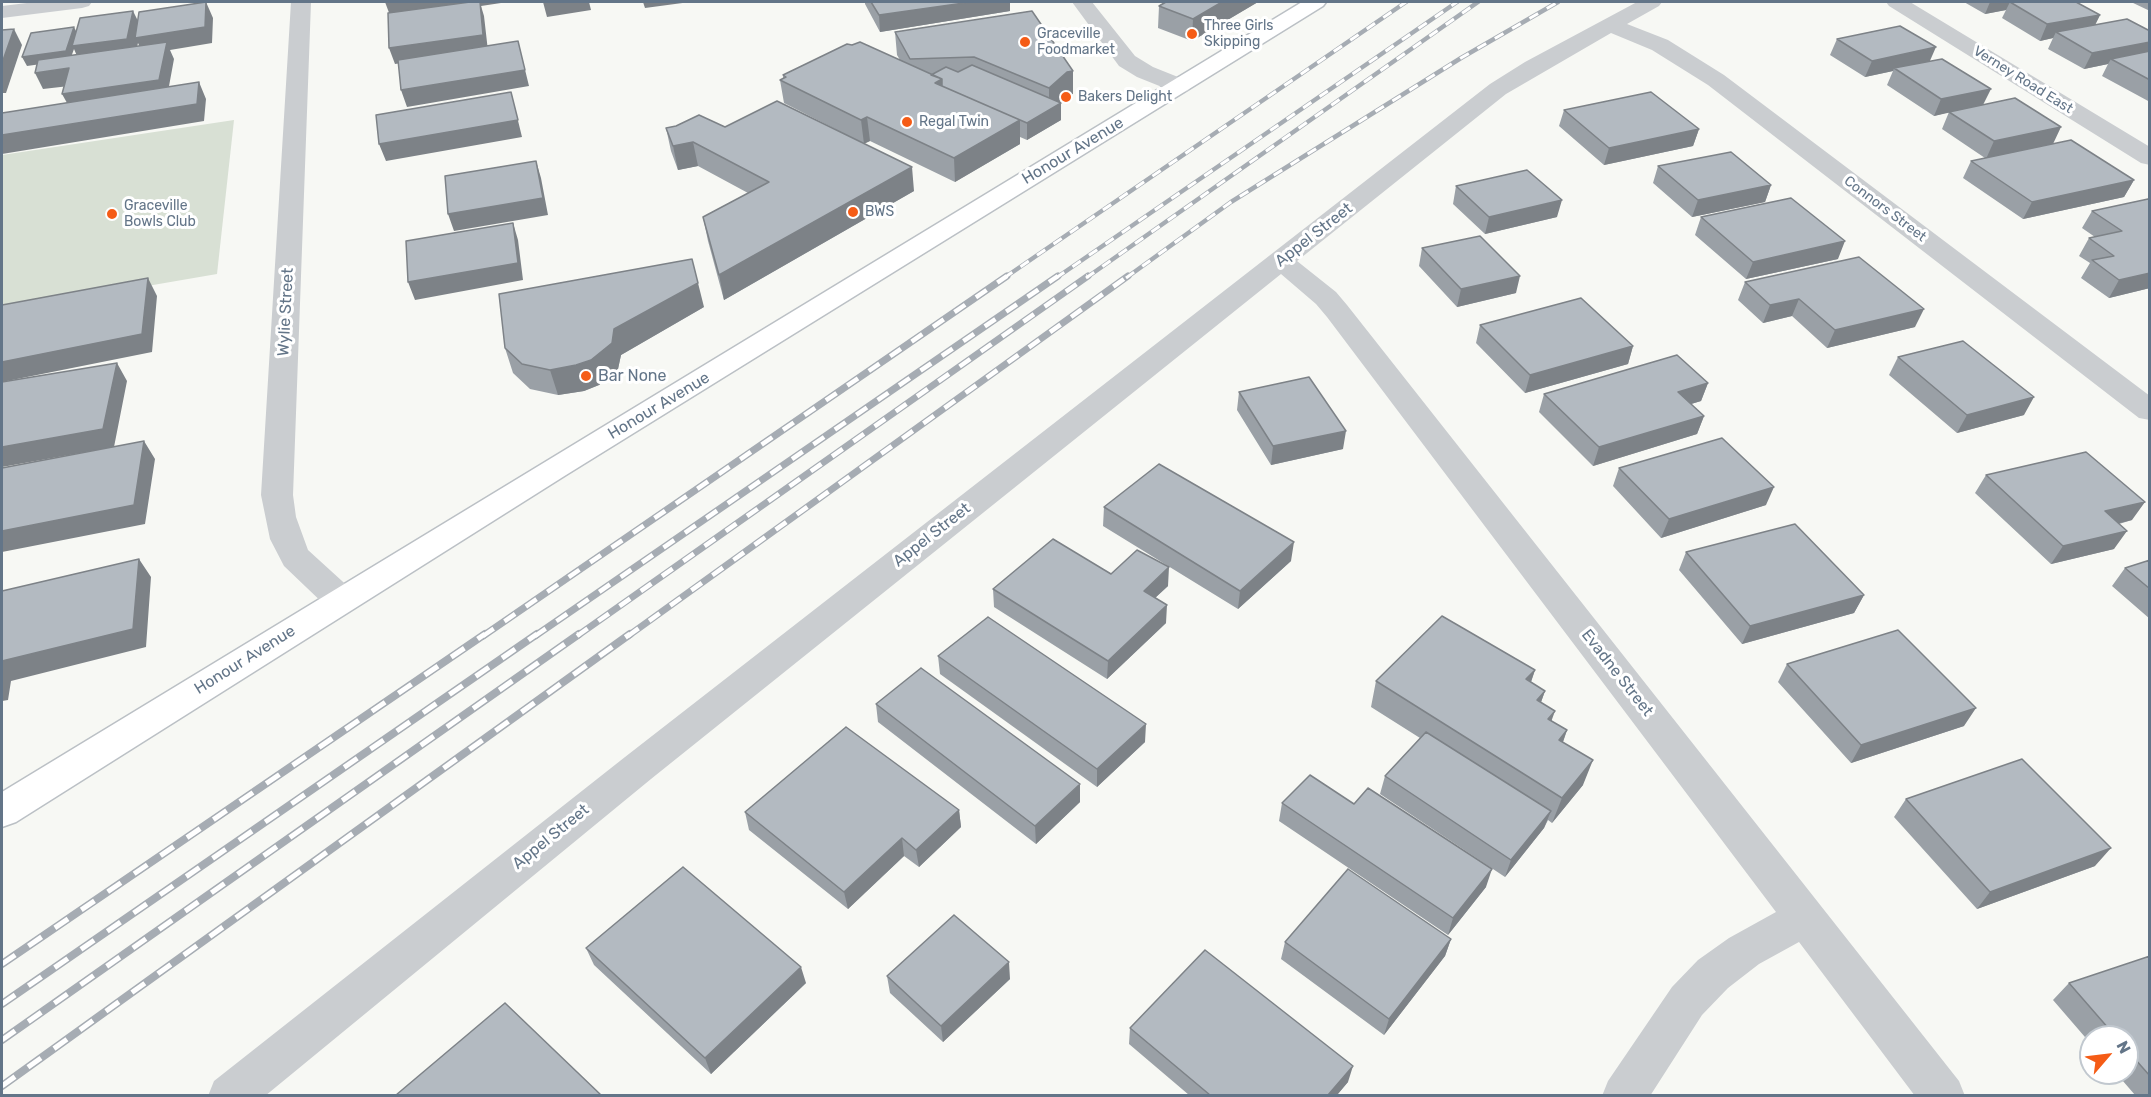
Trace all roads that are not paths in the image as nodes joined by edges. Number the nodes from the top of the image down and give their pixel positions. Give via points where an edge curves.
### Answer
1 (82, 2) edge
2 (301, 2) edge
3 (1082, 2) edge
4 (1316, 2) edge
5 (1652, 2) edge
6 (1896, 2) edge
7 (2, 12) edge
8 (1609, 25) junction
9 (1180, 86) junction
10 (2150, 158) edge
11 (1281, 261) junction
12 (2150, 411) edge
13 (341, 600) junction
14 (2, 811) edge
15 (1805, 917) junction
16 (230, 1095) edge
17 (1624, 1095) edge
18 (1942, 1095) edge

1 - 7 street
2 - 13 street, Wylie Street via 278,495 286,539 296,558
3 - 9 street via 1127,61
4 - 9 main road, Honour Avenue
5 - 8 street, Appel Street
6 - 10 street, Verney Road East
8 - 11 street, Appel Street via 1498,89
8 - 12 street, Connors Street via 1660,45 1716,80
9 - 13 main road, Honour Avenue
11 - 15 street, Evadne Street via 1337,311
11 - 16 street, Appel Street
13 - 14 main road, Honour Avenue
15 - 17 street via 1744,951 1713,974 1686,1001
15 - 18 street, Evadne Street

